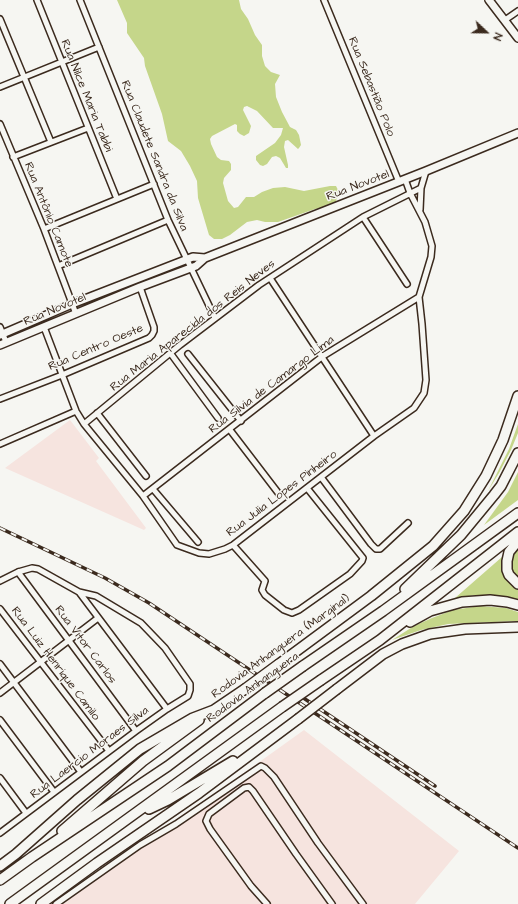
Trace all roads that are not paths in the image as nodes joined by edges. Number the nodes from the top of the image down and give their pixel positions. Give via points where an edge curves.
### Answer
1 (37, 0) edge
2 (80, 0) edge
3 (324, 0) edge
4 (489, 0) edge
5 (518, 11) edge
6 (0, 18) edge
7 (505, 20) junction
8 (518, 38) edge
9 (99, 47) junction
10 (62, 62) junction
11 (24, 77) junction
12 (0, 87) edge
13 (0, 124) edge
14 (88, 128) junction
15 (518, 133) edge
16 (51, 142) junction
17 (13, 157) junction
18 (426, 171) junction
19 (402, 180) junction
20 (154, 184) junction
21 (421, 188) junction
22 (410, 193) junction
23 (116, 199) junction
24 (420, 211) junction
25 (363, 217) junction
26 (168, 220) junction
27 (44, 229) junction
28 (205, 258) junction
29 (187, 260) junction
30 (58, 266) junction
31 (191, 268) junction
32 (270, 278) junction
33 (407, 284) dead end
34 (140, 287) junction
35 (419, 297) junction
36 (72, 304) junction
37 (76, 314) junction
38 (215, 318) junction
39 (44, 327) junction
40 (1, 332) edge
41 (3, 343) edge
42 (171, 354) junction
43 (188, 354) dead end
44 (323, 356) junction
45 (62, 374) junction
46 (518, 396) edge
47 (0, 399) edge
48 (76, 411) junction
49 (97, 413) junction
50 (218, 418) dead end
51 (241, 421) junction
52 (84, 424) junction
53 (230, 430) junction
54 (374, 436) junction
55 (0, 444) edge
56 (518, 453) edge
57 (146, 476) dead end
58 (321, 477) junction
59 (307, 488) junction
60 (153, 489) junction
61 (278, 494) dead end
62 (143, 496) junction
63 (518, 513) edge
64 (408, 523) dead end
65 (518, 532) edge
66 (198, 542) dead end
67 (518, 542) edge
68 (233, 545) junction
69 (18, 572) junction
70 (0, 581) edge
71 (518, 584) edge
72 (79, 592) junction
73 (518, 605) edge
74 (0, 609) edge
75 (383, 611) junction
76 (98, 618) junction
77 (515, 628) edge
78 (69, 640) junction
79 (380, 640) junction
80 (41, 661) junction
81 (0, 664) edge
82 (14, 682) junction
83 (0, 693) edge
84 (166, 709) junction
85 (214, 710) junction
86 (0, 720) edge
87 (136, 731) junction
88 (271, 739) junction
89 (109, 751) junction
90 (81, 772) junction
91 (0, 778) edge
92 (54, 792) junction
93 (26, 813) junction
94 (126, 820) junction
95 (0, 833) edge
96 (32, 857) junction
97 (0, 866) edge
98 (0, 880) edge
99 (10, 904) edge
100 (41, 904) edge
101 (56, 904) edge
102 (266, 904) edge
103 (332, 904) edge
104 (363, 904) edge

1 - 10 street, Rua Nilce Maria Tabbi
2 - 9 street, Rua Claudete Sandra da Silva
3 - 19 street, Rua Sebastião Polo
4 - 7 street
5 - 7 street
6 - 11 street
7 - 8 street
9 - 10 street
9 - 20 street, Rua Claudete Sandra da Silva
10 - 11 street
10 - 14 street, Rua Nilce Maria Tabbi
11 - 12 street
11 - 16 street
13 - 17 street, Rua Antônio Camote
14 - 16 street
14 - 23 street, Rua Nilce Maria Tabbi
15 - 18 street, Rua Novotel
16 - 17 street
17 - 27 street, Rua Antônio Camote
18 - 19 street, Rua Novotel
18 - 21 street, Rua Julia Lopes Pinheiro
19 - 22 street, Rua Julia Lopes Pinheiro
19 - 28 street, Rua Novotel
20 - 23 street
20 - 26 street, Rua Claudete Sandra da Silva
21 - 22 street, Rua Maria Aparecida dos Reis Neves
21 - 24 street, Rua Julia Lopes Pinheiro
22 - 24 street, Rua Julia Lopes Pinheiro
22 - 25 street, Rua Maria Aparecida dos Reis Neves
23 - 27 street
24 - 35 street, Rua Julia Lopes Pinheiro via 432,246
25 - 32 street, Rua Maria Aparecida dos Reis Neves
25 - 33 street
26 - 29 street, Rua Claudete Sandra da Silva
26 - 30 street
27 - 30 street, Rua Antônio Camote
28 - 29 street, Rua Novotel via 193,257
28 - 31 street, Rua Novotel
29 - 31 street, Rua Claudete Sandra da Silva
29 - 36 street, Rua Novotel
30 - 36 street, Rua Antônio Camote
31 - 34 street, Rua Novotel
31 - 38 street, Rua Claudete Sandra da Silva
32 - 38 street, Rua Maria Aparecida dos Reis Neves
32 - 44 street
34 - 37 street, Rua Novotel
34 - 45 street, Rua Centro Oeste via 154,327 152,335
35 - 44 street, Rua Silvia de Camargo Lima
35 - 54 street, Rua Julia Lopes Pinheiro via 426,380 424,393 414,408
36 - 37 street, Rua Antônio Camote
36 - 40 street, Rua Novotel
37 - 39 street, Rua Novotel
38 - 42 street, Rua Maria Aparecida dos Reis Neves
39 - 41 street, Rua Novotel
39 - 45 street, Rua Julia Lopes Pinheiro
40 - 41 street
42 - 49 street, Rua Maria Aparecida dos Reis Neves
42 - 50 street
43 - 51 street
44 - 51 street, Rua Silvia de Camargo Lima
44 - 54 street
45 - 47 street, Rua Centro Oeste
45 - 48 street, Rua Julia Lopes Pinheiro
46 - 85 highway, Rodovia Anhanguera (Marginal), bridge via 503,440 486,476 464,511 433,546 371,596
48 - 52 street, Rua Julia Lopes Pinheiro
48 - 55 street
49 - 52 street, Rua Maria Aparecida dos Reis Neves
49 - 57 street
51 - 53 street, Rua Silvia de Camargo Lima
52 - 62 street, Rua Julia Lopes Pinheiro
53 - 60 street, Rua Silvia de Camargo Lima
53 - 61 street
54 - 58 street, Rua Julia Lopes Pinheiro
56 - 75 highway via 501,486 461,535
58 - 59 street, Rua Julia Lopes Pinheiro
58 - 64 street via 376,549 380,549
59 - 68 street, Rua Julia Lopes Pinheiro
59 - 68 street via 363,558 350,574 292,613 265,595 262,590 264,581
60 - 62 street, Rua Silvia de Camargo Lima
60 - 66 street
62 - 68 street, Rua Julia Lopes Pinheiro via 176,545 209,554
63 - 75 highway, Rodovia Anhanguera
65 - 79 highway
67 - 71 highway via 509,552 507,570
69 - 70 street
69 - 72 street via 38,569
69 - 78 street, Rua Vitor Carlos
72 - 76 street
72 - 84 street, Rua Laercio Moraes Silva via 96,596 141,623 165,648 190,684 188,696
73 - 79 highway via 490,600 462,602 430,611
74 - 80 street, Rua Luiz Henrique Camilo
75 - 96 highway, Rodovia Anhanguera, bridge via 265,693 168,766
76 - 78 street
76 - 84 street
77 - 88 highway, bridge via 466,629 430,634 402,644 383,654
78 - 80 street
78 - 87 street, Rua Vitor Carlos
79 - 94 highway, bridge
80 - 82 street
80 - 89 street, Rua Luiz Henrique Camilo
81 - 82 street
82 - 83 street
82 - 90 street
84 - 87 street, Rua Laercio Moraes Silva
85 - 96 highway via 143,761
85 - 97 highway, Rodovia Anhanguera (Marginal) via 193,718 140,749
86 - 92 street
87 - 89 street, Rua Laercio Moraes Silva
88 - 94 highway via 168,800
88 - 100 highway
89 - 90 street, Rua Laercio Moraes Silva
90 - 92 street, Rua Laercio Moraes Silva
91 - 93 street
92 - 93 street, Rua Laercio Moraes Silva
93 - 95 street, Rua Laercio Moraes Silva
94 - 99 highway
96 - 98 highway, Rodovia Anhanguera
101 - 104 street via 140,845 176,824 261,766 274,777
102 - 103 street via 206,821 209,814 249,787

